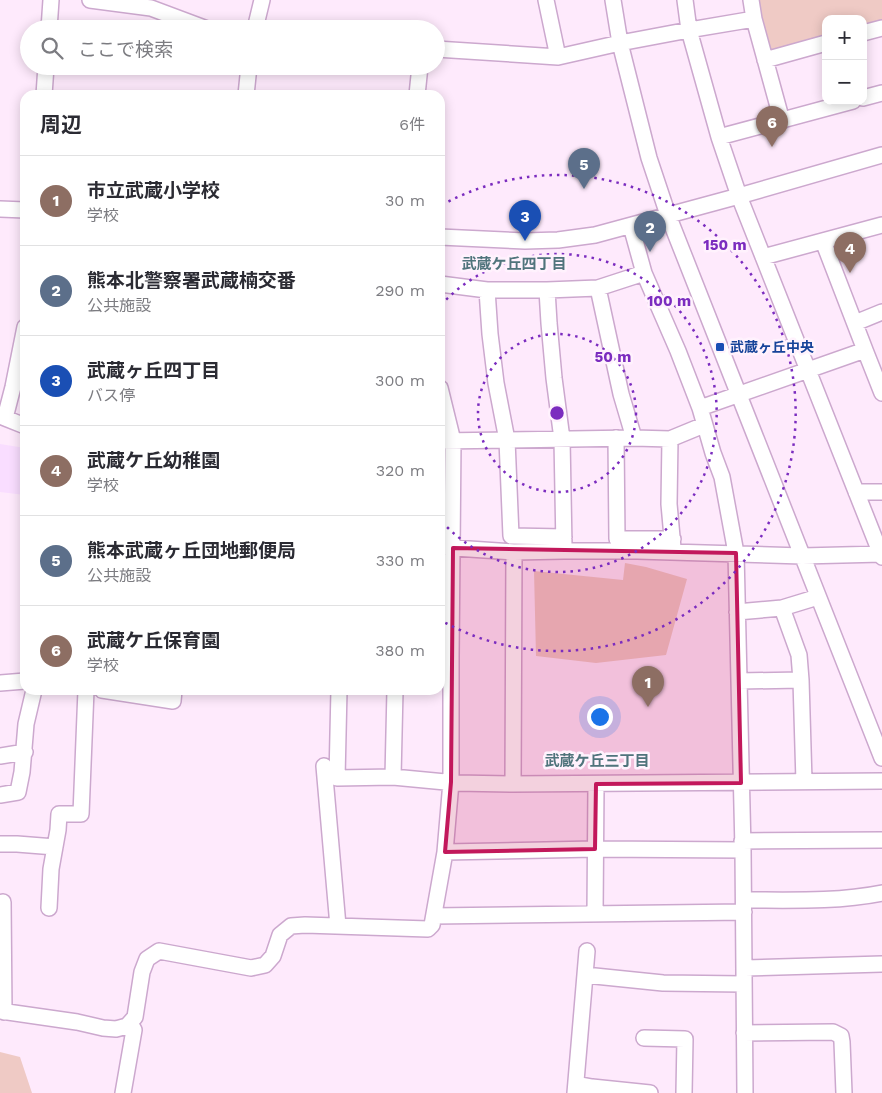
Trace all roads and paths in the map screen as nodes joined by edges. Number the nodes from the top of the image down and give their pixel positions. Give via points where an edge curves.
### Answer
1 (51, 0) edge
2 (90, 0) edge
3 (262, 0) edge
4 (546, 0) edge
5 (613, 0) edge
6 (685, 0) edge
7 (751, 0) edge
8 (754, 19) junction
9 (50, 20) edge
10 (183, 20) edge
11 (257, 20) edge
12 (882, 28) edge
13 (689, 30) junction
14 (867, 32) edge
15 (620, 43) junction
16 (822, 44) edge
17 (445, 50) edge
18 (558, 57) junction
19 (765, 60) junction
20 (45, 75) edge
21 (248, 75) edge
22 (419, 75) edge
23 (44, 90) edge
24 (247, 90) edge
25 (418, 90) edge
26 (882, 93) edge
27 (867, 97) edge
28 (839, 105) edge
29 (782, 121) junction
30 (719, 137) junction
31 (882, 155) edge
32 (739, 196) junction
33 (0, 209) edge
34 (20, 210) edge
35 (668, 215) junction
36 (882, 225) edge
37 (631, 226) junction
38 (445, 237) edge
39 (823, 241) junction
40 (763, 257) junction
41 (644, 273) junction
42 (445, 285) edge
43 (598, 288) junction
44 (487, 290) junction
45 (548, 290) junction
46 (882, 312) edge
47 (854, 323) junction
48 (865, 350) junction
49 (20, 351) edge
50 (808, 370) junction
51 (882, 393) edge
52 (739, 395) junction
53 (700, 408) junction
54 (3, 417) edge
55 (20, 424) edge
56 (704, 425) junction
57 (445, 426) edge
58 (616, 438) junction
59 (634, 438) junction
60 (562, 439) junction
61 (670, 439) junction
62 (507, 440) junction
63 (447, 441) edge
64 (856, 492) junction
65 (882, 492) edge
66 (564, 544) junction
67 (673, 546) junction
68 (446, 548) edge
69 (514, 552) junction
70 (736, 553) junction
71 (882, 555) edge
72 (802, 556) junction
73 (818, 597) junction
74 (782, 608) junction
75 (737, 612) junction
76 (445, 657) edge
77 (801, 680) junction
78 (20, 681) edge
79 (739, 681) junction
80 (0, 682) edge
81 (33, 695) edge
82 (86, 695) edge
83 (134, 695) edge
84 (174, 695) edge
85 (339, 695) edge
86 (395, 695) edge
87 (24, 752) junction
88 (0, 756) edge
89 (882, 758) edge
90 (324, 766) dead end
91 (393, 777) junction
92 (882, 781) edge
93 (451, 782) junction
94 (804, 782) junction
95 (741, 783) junction
96 (513, 784) junction
97 (596, 784) junction
98 (0, 795) edge
99 (882, 840) edge
100 (0, 844) edge
101 (742, 846) junction
102 (55, 848) junction
103 (595, 849) junction
104 (445, 852) junction
105 (882, 893) edge
106 (3, 902) dead end
107 (744, 906) junction
108 (49, 908) dead end
109 (595, 914) junction
110 (434, 916) junction
111 (338, 926) junction
112 (587, 951) dead end
113 (882, 964) edge
114 (745, 968) junction
115 (585, 975) junction
116 (743, 984) junction
117 (2, 1012) edge
118 (130, 1023) junction
119 (744, 1033) junction
120 (644, 1038) dead end
121 (575, 1088) edge
122 (122, 1093) edge
123 (650, 1093) edge
124 (684, 1093) edge
125 (746, 1093) edge
126 (844, 1093) edge

1 - 9 street
2 - 10 street via 151,8
3 - 11 street
4 - 18 street
5 - 15 street
6 - 13 street
7 - 8 street
8 - 13 street
8 - 19 street
12 - 14 street
13 - 15 street
13 - 30 street
15 - 18 street
15 - 35 street via 649,158
16 - 19 street
17 - 18 street
19 - 29 street
20 - 23 street
21 - 24 street
22 - 25 street
26 - 27 street
28 - 29 street
29 - 30 street
30 - 32 street
31 - 32 street
32 - 35 street
32 - 40 street
33 - 34 street
35 - 37 street
35 - 52 street
36 - 39 street
37 - 38 street via 558,240
37 - 41 street
39 - 40 street
39 - 47 street
40 - 50 street
41 - 43 street
41 - 53 street
42 - 44 street
43 - 45 street
43 - 59 street
44 - 45 street
44 - 62 street via 496,383
45 - 60 street
46 - 47 street
47 - 48 street
48 - 50 street
48 - 51 street
49 - 54 street
50 - 52 street
50 - 64 street
52 - 53 street
52 - 72 street
53 - 56 street
54 - 55 street
56 - 61 street
56 - 70 street via 722,477
57 - 63 street
58 - 59 street
58 - 60 street
58 - 67 street via 617,539
59 - 61 street
60 - 62 street
60 - 66 street
61 - 67 street via 669,504
62 - 63 street
62 - 66 street via 511,536
63 - 68 street
64 - 65 street
64 - 71 street
66 - 67 street
66 - 69 street
67 - 70 street
68 - 69 street
68 - 76 street
69 - 96 street
70 - 72 street
70 - 75 street
71 - 72 street
72 - 73 street
73 - 74 street
73 - 89 street
74 - 75 street
74 - 77 street via 799,655
75 - 79 street
76 - 93 street
77 - 79 street
77 - 94 street
78 - 80 street
79 - 95 street
81 - 87 street
82 - 102 street via 81,814 59,814
83 - 84 street via 173,701
85 - 91 street via 337,778
86 - 91 street
87 - 88 street
87 - 98 street via 18,792
90 - 111 street
91 - 93 street
92 - 94 street
93 - 96 street
93 - 104 street
94 - 95 street
95 - 97 street
95 - 101 street
96 - 97 street
97 - 103 street
99 - 101 street
100 - 102 street
101 - 103 street
101 - 107 street
102 - 108 street
103 - 104 street
103 - 109 street
104 - 110 street
105 - 107 street
106 - 117 street
107 - 109 street
107 - 114 street
109 - 110 street
110 - 111 street via 428,929
111 - 118 street via 291,926 280,935 273,956 265,965 251,968 159,951 147,959 135,1017
112 - 115 street
113 - 114 street
114 - 116 street
115 - 116 street via 663,983
115 - 121 street
116 - 119 street
117 - 118 street via 103,1028 116,1029
118 - 122 street via 134,1030
119 - 125 street
119 - 126 street via 833,1032 841,1036
120 - 124 street via 684,1039
121 - 123 street

